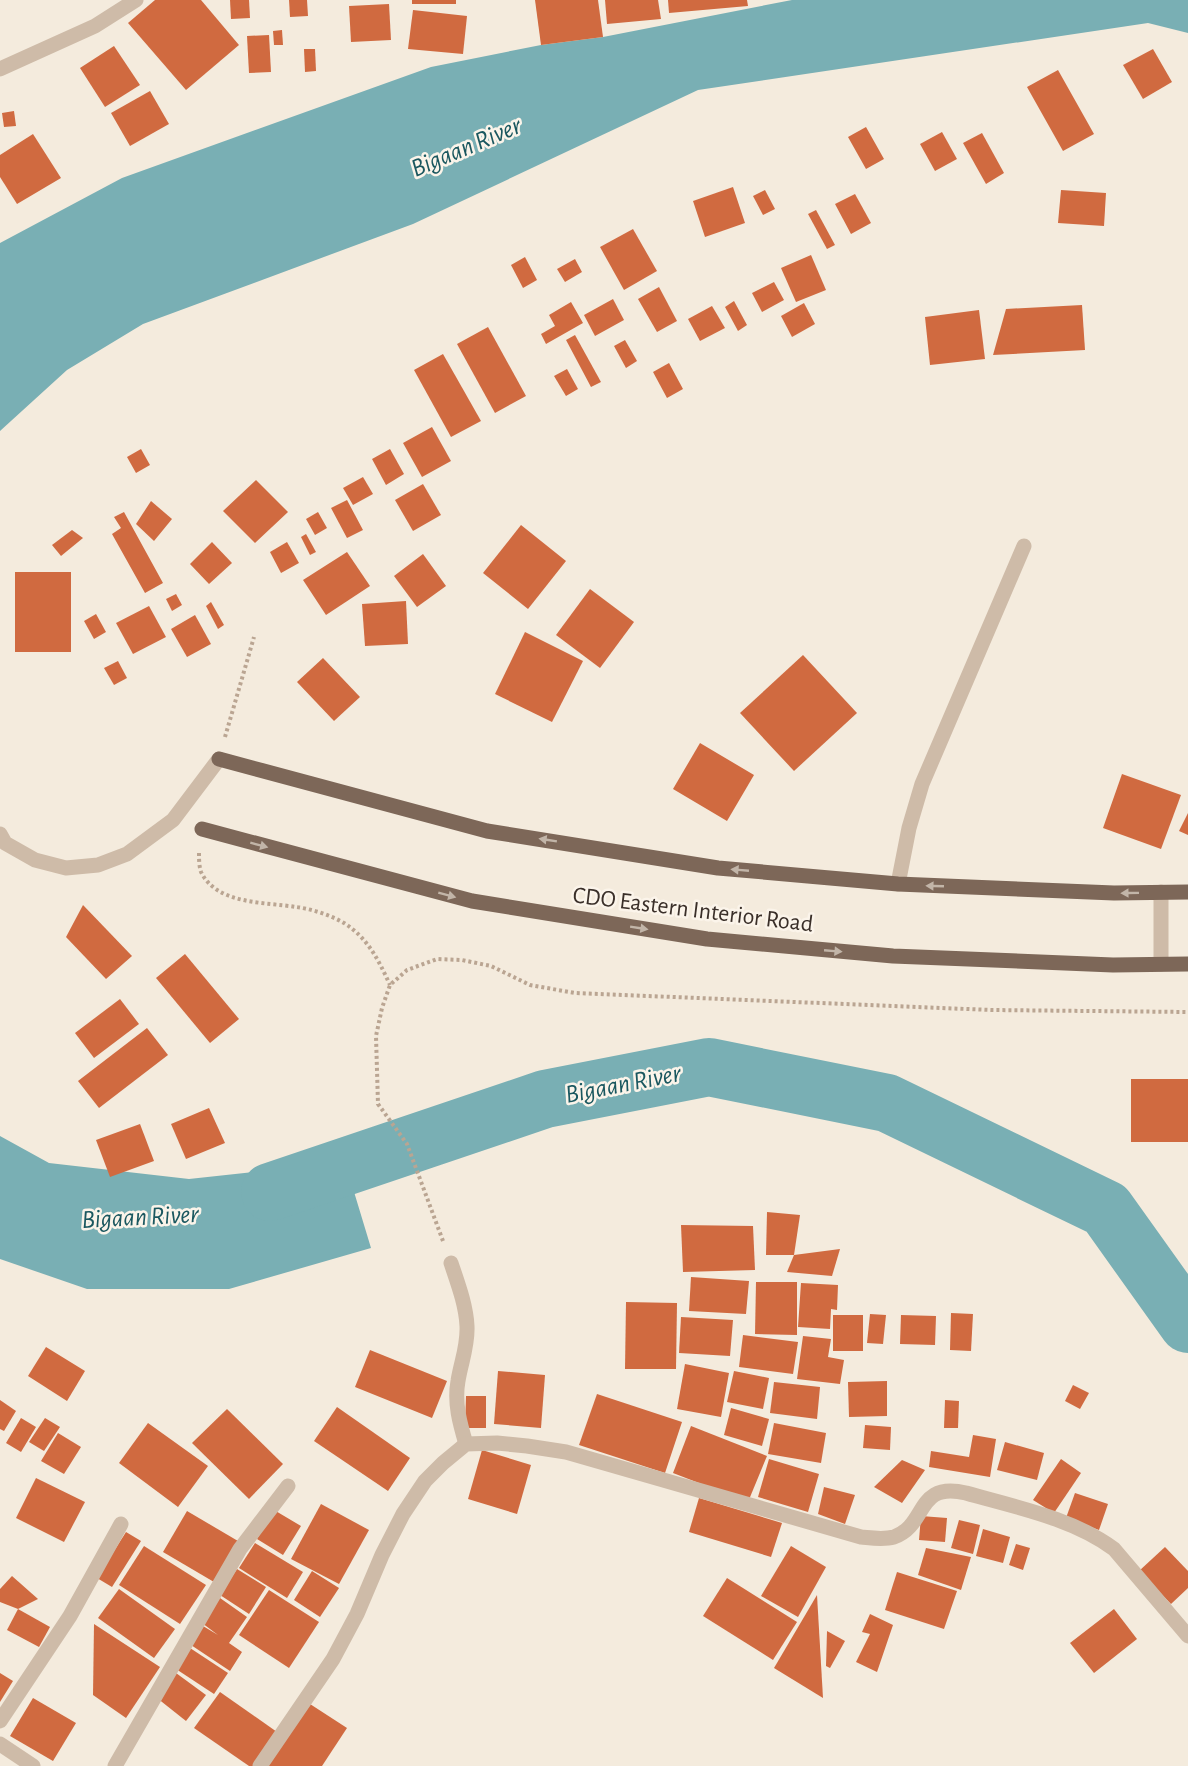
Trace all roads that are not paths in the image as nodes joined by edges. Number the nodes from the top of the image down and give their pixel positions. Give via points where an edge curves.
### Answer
1 (136, 0) edge
2 (2, 65) edge
3 (1024, 546) dead end
4 (219, 759) joint
5 (202, 829) road end
6 (0, 834) edge
7 (898, 884) junction
8 (1161, 892) junction
9 (1188, 892) edge
10 (1161, 964) junction
11 (1188, 964) edge
12 (451, 1263) road end
13 (466, 1444) junction
14 (288, 1486) dead end
15 (121, 1524) dead end
16 (1188, 1636) edge
17 (0, 1721) edge
18 (0, 1744) edge
19 (33, 1766) edge
20 (115, 1766) edge
21 (260, 1766) edge

1 - 2 street via 95,26
3 - 7 street via 922,784
4 - 6 street via 172,820 127,854 98,865 66,868 35,860 5,843
7 -> 4 main road, CDO Eastern Interior Road via 718,868 487,831
5 -> 10 main road, CDO Eastern Interior Road via 472,901 707,939 893,956
8 -> 7 main road, CDO Eastern Interior Road
8 - 9 main road, CDO Eastern Interior Road
8 - 10 street
10 - 11 main road, CDO Eastern Interior Road
12 - 13 street via 467,1326 456,1402
13 - 16 street via 497,1443 566,1452 879,1539 895,1537 906,1530 941,1491 966,1493 1051,1518 1102,1540
13 - 21 street via 425,1481 403,1514 333,1659
14 - 20 street via 240,1549
15 - 17 street via 70,1616
18 - 19 street

